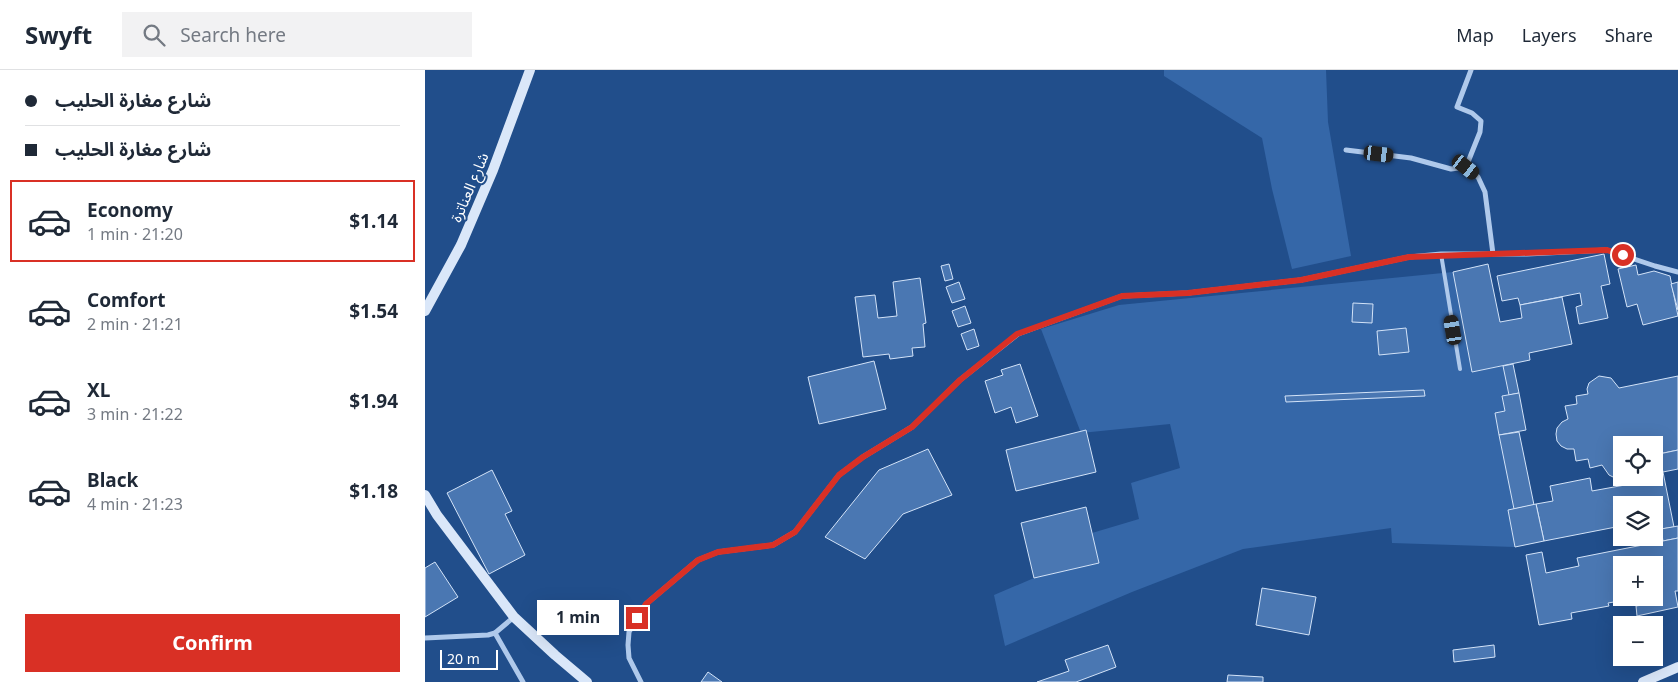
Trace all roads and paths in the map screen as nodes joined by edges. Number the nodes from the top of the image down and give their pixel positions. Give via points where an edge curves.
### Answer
1 (530, 70) edge
2 (1471, 70) edge
3 (1346, 150) dead end
4 (1466, 167) junction
5 (1441, 254) junction
6 (1493, 254) junction
7 (1678, 272) edge
8 (425, 312) edge
9 (1460, 369) dead end
10 (425, 495) edge
11 (514, 618) junction
12 (495, 633) junction
13 (425, 638) edge
14 (1678, 667) edge
15 (523, 682) edge
16 (587, 682) edge
17 (641, 682) edge
18 (1643, 682) edge

1 - 8 street, شارع العناترة via 461,245
2 - 4 street via 1457,107 1481,121
3 - 4 street via 1411,158 1451,169
4 - 6 street via 1479,177 1485,192
5 - 6 street
5 - 9 lane
5 - 17 street via 1409,257 1301,280 1188,293 1122,296 1017,334 960,380 912,427 839,475 795,532 773,545 718,552 698,560 646,604 629,632 628,645 629,658
6 - 7 street via 1607,250
10 - 11 street
11 - 12 street
11 - 16 street
12 - 13 street
12 - 15 street
14 - 18 street

